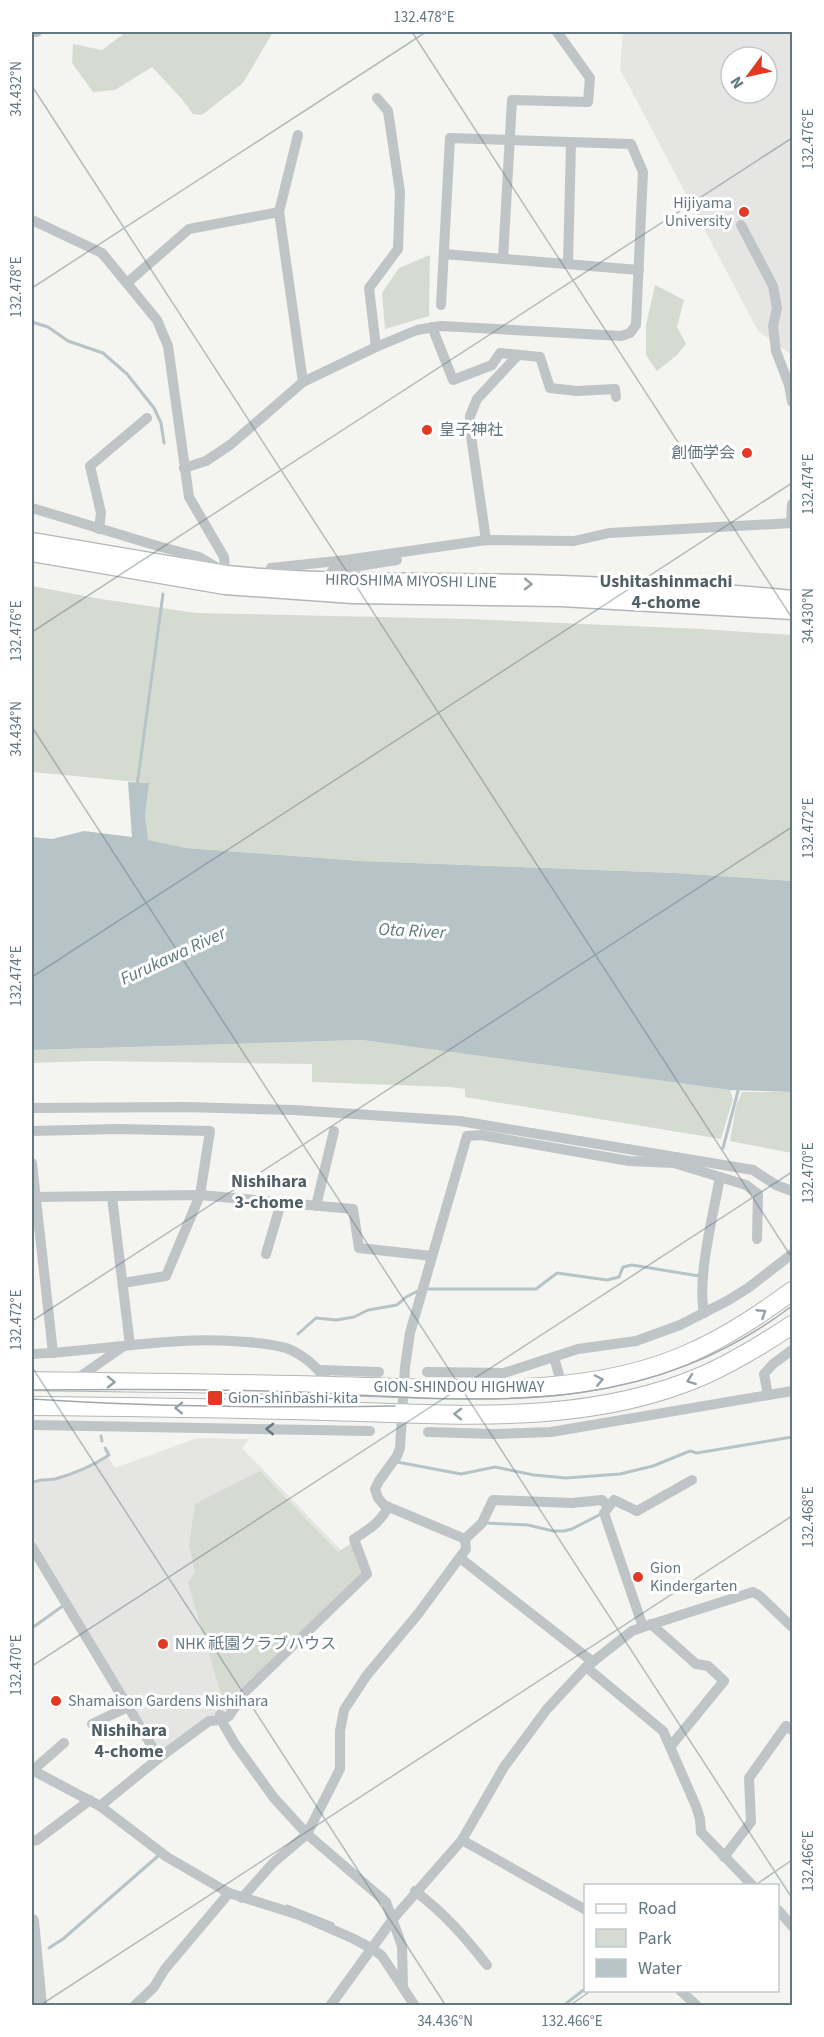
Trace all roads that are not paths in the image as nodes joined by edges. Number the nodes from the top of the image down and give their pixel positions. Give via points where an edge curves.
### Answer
1 (32, 32) edge
2 (37, 32) edge
3 (557, 32) edge
4 (377, 98) dead end
5 (298, 135) dead end
6 (510, 141) junction
7 (571, 143) junction
8 (279, 212) junction
9 (32, 220) edge
10 (741, 225) dead end
11 (444, 254) junction
12 (503, 259) junction
13 (568, 264) junction
14 (639, 270) junction
15 (127, 283) junction
16 (441, 306) dead end
17 (432, 327) junction
18 (375, 347) junction
19 (518, 355) junction
20 (303, 382) junction
21 (616, 397) dead end
22 (792, 402) edge
23 (147, 418) dead end
24 (184, 468) junction
25 (792, 504) edge
26 (32, 508) edge
27 (792, 523) edge
28 (99, 529) junction
29 (486, 540) junction
30 (32, 541) edge
31 (32, 553) edge
32 (404, 553) junction
33 (271, 568) dead end
34 (225, 580) junction
35 (325, 580) junction
36 (792, 599) edge
37 (792, 611) edge
38 (32, 1108) edge
39 (32, 1131) edge
40 (334, 1131) dead end
41 (32, 1163) edge
42 (720, 1177) junction
43 (792, 1191) edge
44 (200, 1196) junction
45 (33, 1197) edge
46 (112, 1197) junction
47 (281, 1203) junction
48 (316, 1206) junction
49 (757, 1239) dead end
50 (266, 1254) dead end
51 (792, 1254) edge
52 (432, 1256) junction
53 (123, 1283) junction
54 (792, 1291) edge
55 (704, 1314) junction
56 (792, 1325) edge
57 (128, 1345) junction
58 (792, 1350) edge
59 (53, 1353) junction
60 (32, 1354) edge
61 (554, 1357) junction
62 (320, 1370) junction
63 (379, 1372) dead end
64 (427, 1372) dead end
65 (32, 1381) edge
66 (72, 1381) junction
67 (331, 1386) junction
68 (562, 1386) junction
69 (403, 1388) junction
70 (792, 1391) edge
71 (768, 1395) junction
72 (32, 1406) edge
73 (87, 1406) junction
74 (330, 1411) junction
75 (403, 1413) junction
76 (497, 1415) junction
77 (32, 1425) edge
78 (103, 1426) junction
79 (309, 1430) junction
80 (370, 1431) dead end
81 (428, 1432) dead end
82 (522, 1434) junction
83 (692, 1480) dead end
84 (608, 1506) junction
85 (388, 1507) junction
86 (465, 1539) junction
87 (32, 1547) edge
88 (460, 1558) junction
89 (647, 1626) junction
90 (792, 1627) edge
91 (589, 1665) junction
92 (128, 1707) junction
93 (221, 1717) junction
94 (92, 1724) dead end
95 (792, 1730) edge
96 (64, 1743) dead end
97 (670, 1747) junction
98 (159, 1758) junction
99 (32, 1770) edge
100 (90, 1800) junction
101 (100, 1806) junction
102 (307, 1834) junction
103 (462, 1840) junction
104 (32, 1841) edge
105 (724, 1857) junction
106 (751, 1884) edge
107 (415, 1891) junction
108 (229, 1893) junction
109 (242, 1898) junction
110 (584, 1909) edge
111 (779, 1912) edge
112 (393, 1919) junction
113 (32, 1921) edge
114 (792, 1926) edge
115 (373, 1949) junction
116 (33, 1959) edge
117 (487, 1965) dead end
118 (403, 1985) junction
119 (682, 1992) edge
120 (40, 2006) edge
121 (134, 2006) edge
122 (330, 2006) edge
123 (415, 2006) edge
124 (697, 2006) edge

1 - 2 street
3 - 6 street via 590,78 588,102 512,100
4 - 18 street via 388,111 400,192 398,249 369,288
5 - 8 street
6 - 7 street
6 - 11 street via 450,138
6 - 12 street
7 - 13 street
7 - 14 street via 631,144 643,172
8 - 15 street via 189,229
8 - 20 street
9 - 15 street via 102,253
10 - 22 street via 773,286 776,351
11 - 12 street
11 - 16 street
12 - 13 street
13 - 14 street
14 - 17 street via 636,325 621,336
15 - 24 street via 157,320 168,346
17 - 18 street
17 - 19 street via 453,380 492,365 500,353
18 - 20 street
19 - 21 street via 540,357 550,388 615,389
19 - 29 street via 477,399 470,416
20 - 24 street via 230,445 206,461
23 - 28 street via 90,466 101,513
24 - 34 street via 189,497 224,557
25 - 27 street
26 - 28 street
27 - 29 street via 609,533 574,541
28 - 34 street via 199,557
29 - 32 street
30 - 34 main road, HIROSHIMA MIYOSHI LINE
31 - 34 main road, HIROSHIMA MIYOSHI LINE
32 - 33 street
32 - 35 street via 398,560 333,570
34 - 35 main road, HIROSHIMA MIYOSHI LINE
34 - 37 main road, HIROSHIMA MIYOSHI LINE via 353,595 561,598
35 -> 36 main road, HIROSHIMA MIYOSHI LINE via 562,584
38 - 43 street via 240,1109 460,1121 753,1170
39 - 44 street via 210,1131
40 - 48 street
41 - 45 street
42 - 49 street via 746,1185 758,1194
42 - 52 street via 674,1163 629,1161 481,1135 467,1136
42 - 55 street via 703,1280
44 - 46 street
44 - 47 street
44 - 53 street via 166,1276
45 - 46 street
45 - 59 street
46 - 53 street
47 - 48 street
47 - 50 street
48 - 52 street via 353,1209 359,1248
51 - 55 street via 748,1288
52 - 69 street via 410,1333
53 - 57 street
68 -> 54 highway, GION-SHINDOU HIGHWAY via 628,1374 692,1353
55 - 61 street via 636,1341 578,1349
56 -> 76 highway, GION-SHINDOU HIGHWAY via 744,1356 684,1383 587,1407
57 - 59 street
57 - 62 street via 215,1339 260,1343 294,1352
57 - 66 street
58 - 71 street via 764,1374
59 - 60 street
61 - 64 street via 504,1373
61 - 68 street
62 - 63 street
62 - 67 street
65 - 66 highway, GION-SHINDOU HIGHWAY
66 -> 67 highway, GION-SHINDOU HIGHWAY
67 - 69 highway, GION-SHINDOU HIGHWAY
68 - 69 highway, GION-SHINDOU HIGHWAY
69 - 75 street
70 - 71 street
71 - 82 street
72 - 73 highway, GION-SHINDOU HIGHWAY
74 -> 73 highway, GION-SHINDOU HIGHWAY
73 - 78 street
74 - 75 highway, GION-SHINDOU HIGHWAY
74 - 79 street
76 -> 75 highway, GION-SHINDOU HIGHWAY
75 - 85 street via 399,1453 375,1489 380,1502
76 - 82 street via 506,1428
77 - 78 street
79 -> 78 street
79 - 80 street
81 - 82 street
83 - 84 street via 637,1511 614,1500
84 - 86 street via 602,1500 493,1500 482,1523
84 - 89 street via 604,1513
85 - 86 street
85 - 93 street via 378,1522 354,1539 367,1574 245,1692 229,1716
86 - 88 street via 466,1549
87 - 92 street
88 - 91 street
88 - 102 street via 344,1710 340,1769
89 - 90 street via 753,1592
89 - 91 street via 632,1632
89 - 97 street via 724,1681
91 - 97 street via 663,1731
91 - 103 street via 547,1709 504,1767
92 - 94 street
92 - 98 street
93 - 98 street via 209,1721
93 - 102 street via 268,1790
95 - 105 street via 786,1726 749,1778 751,1822
96 - 99 street
97 - 105 street via 696,1806 700,1832
98 - 101 street
99 - 100 street
100 - 101 street
100 - 104 street
101 - 108 street via 167,1857
102 - 109 street via 273,1863
102 - 112 street via 386,1902
103 - 107 street
103 - 110 street
105 - 106 street
107 - 112 street
107 - 117 street via 456,1926
108 - 109 street
108 - 121 street via 154,1987
109 - 115 street via 299,1915
111 - 114 street
112 - 115 street
112 - 118 street via 402,1946
113 - 116 street
115 - 118 street
115 - 122 street
116 - 120 street
118 - 123 street
119 - 124 street

